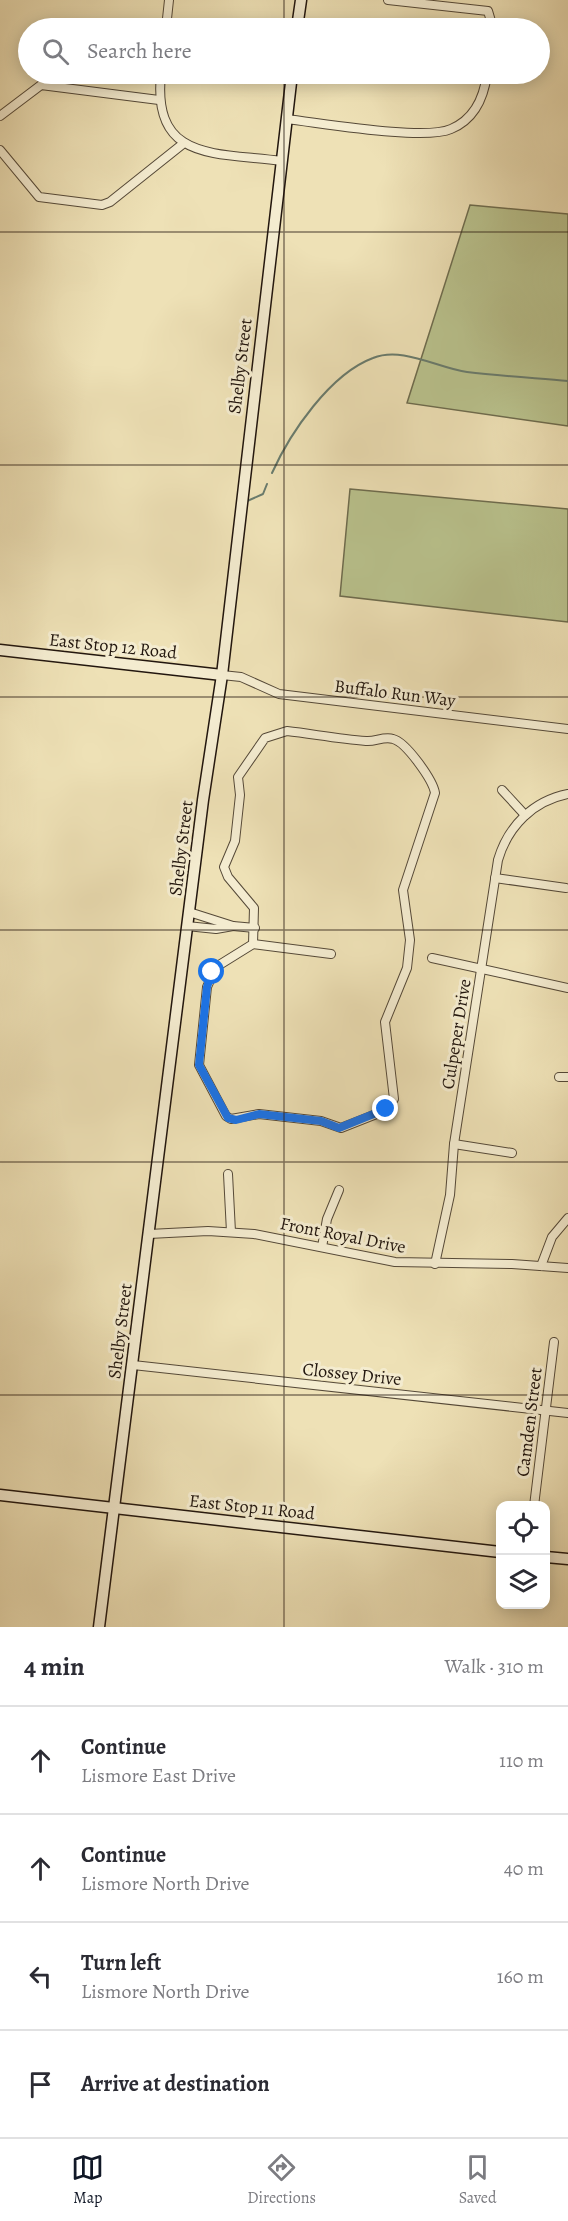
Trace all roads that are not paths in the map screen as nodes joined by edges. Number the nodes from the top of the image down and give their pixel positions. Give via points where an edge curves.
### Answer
1 (170, 0) edge
2 (300, 0) edge
3 (388, 0) edge
4 (167, 18) edge
5 (298, 18) edge
6 (490, 18) edge
7 (160, 84) edge
8 (291, 84) edge
9 (486, 84) edge
10 (159, 100) junction
11 (0, 116) edge
12 (286, 119) junction
13 (184, 143) junction
14 (0, 150) edge
15 (281, 161) junction
16 (0, 650) edge
17 (222, 675) junction
18 (568, 729) edge
19 (502, 790) dead end
20 (568, 794) edge
21 (525, 815) junction
22 (495, 878) junction
23 (566, 888) dead end
24 (189, 912) junction
25 (233, 926) junction
26 (188, 927) junction
27 (255, 928) junction
28 (254, 944) junction
29 (331, 954) dead end
30 (432, 958) dead end
31 (482, 968) junction
32 (568, 988) edge
33 (559, 1077) dead end
34 (568, 1077) edge
35 (454, 1144) junction
36 (512, 1153) dead end
37 (228, 1174) dead end
38 (339, 1190) dead end
39 (568, 1218) edge
40 (231, 1232) junction
41 (149, 1234) junction
42 (322, 1247) junction
43 (435, 1264) junction
44 (541, 1266) junction
45 (568, 1268) edge
46 (554, 1342) dead end
47 (133, 1365) junction
48 (546, 1411) junction
49 (568, 1413) edge
50 (0, 1495) edge
51 (535, 1501) edge
52 (113, 1509) junction
53 (496, 1551) edge
54 (550, 1557) edge
55 (568, 1559) edge
56 (99, 1627) edge

1 - 4 street
2 - 5 street
3 - 6 street via 488,11
7 - 10 street
8 - 12 street, Shelby Street
9 - 12 street via 476,109 453,128 429,134
10 - 11 street via 41,85
10 - 13 street via 167,126
12 - 15 street, Shelby Street
13 - 14 street via 102,205 39,197
13 - 15 street via 202,151
15 - 17 street, Shelby Street
16 - 17 street, East Stop 12 Road
17 - 18 street, Buffalo Run Way via 241,677 279,694
17 - 24 street, Shelby Street
19 - 21 street
20 - 21 street via 546,801
21 - 22 street, Culpeper Drive via 505,842
22 - 23 street
22 - 31 street, Culpeper Drive
24 - 25 street
24 - 26 street, Shelby Street
25 - 26 street
25 - 27 street
26 - 41 street, Shelby Street
27 - 28 street
27 - 28 street via 254,908 228,877 224,865 235,841 238,778 265,738 277,732 368,741 393,738 403,744 432,782 435,793 403,890 410,940 406,970 386,1022 395,1092 386,1109 339,1128 321,1121 259,1114 231,1119 226,1116 199,1061 208,981 221,963
28 - 29 street
30 - 31 street
31 - 32 street
31 - 35 street, Culpeper Drive
33 - 34 street
35 - 36 street
35 - 43 street, Culpeper Drive via 450,1195
37 - 40 street
38 - 42 street via 327,1219
39 - 44 street via 552,1237
40 - 41 street, Front Royal Drive
40 - 42 street, Front Royal Drive
41 - 47 street, Shelby Street
42 - 43 street, Front Royal Drive via 379,1260
43 - 44 street, Front Royal Drive
44 - 45 street, Front Royal Drive
46 - 48 street, Camden Street
47 - 48 street, Clossey Drive
47 - 52 street, Shelby Street
48 - 49 street, Clossey Drive
48 - 51 street, Camden Street
50 - 52 street, East Stop 11 Road
52 - 53 street, East Stop 11 Road
52 - 56 street, Shelby Street
54 - 55 street

